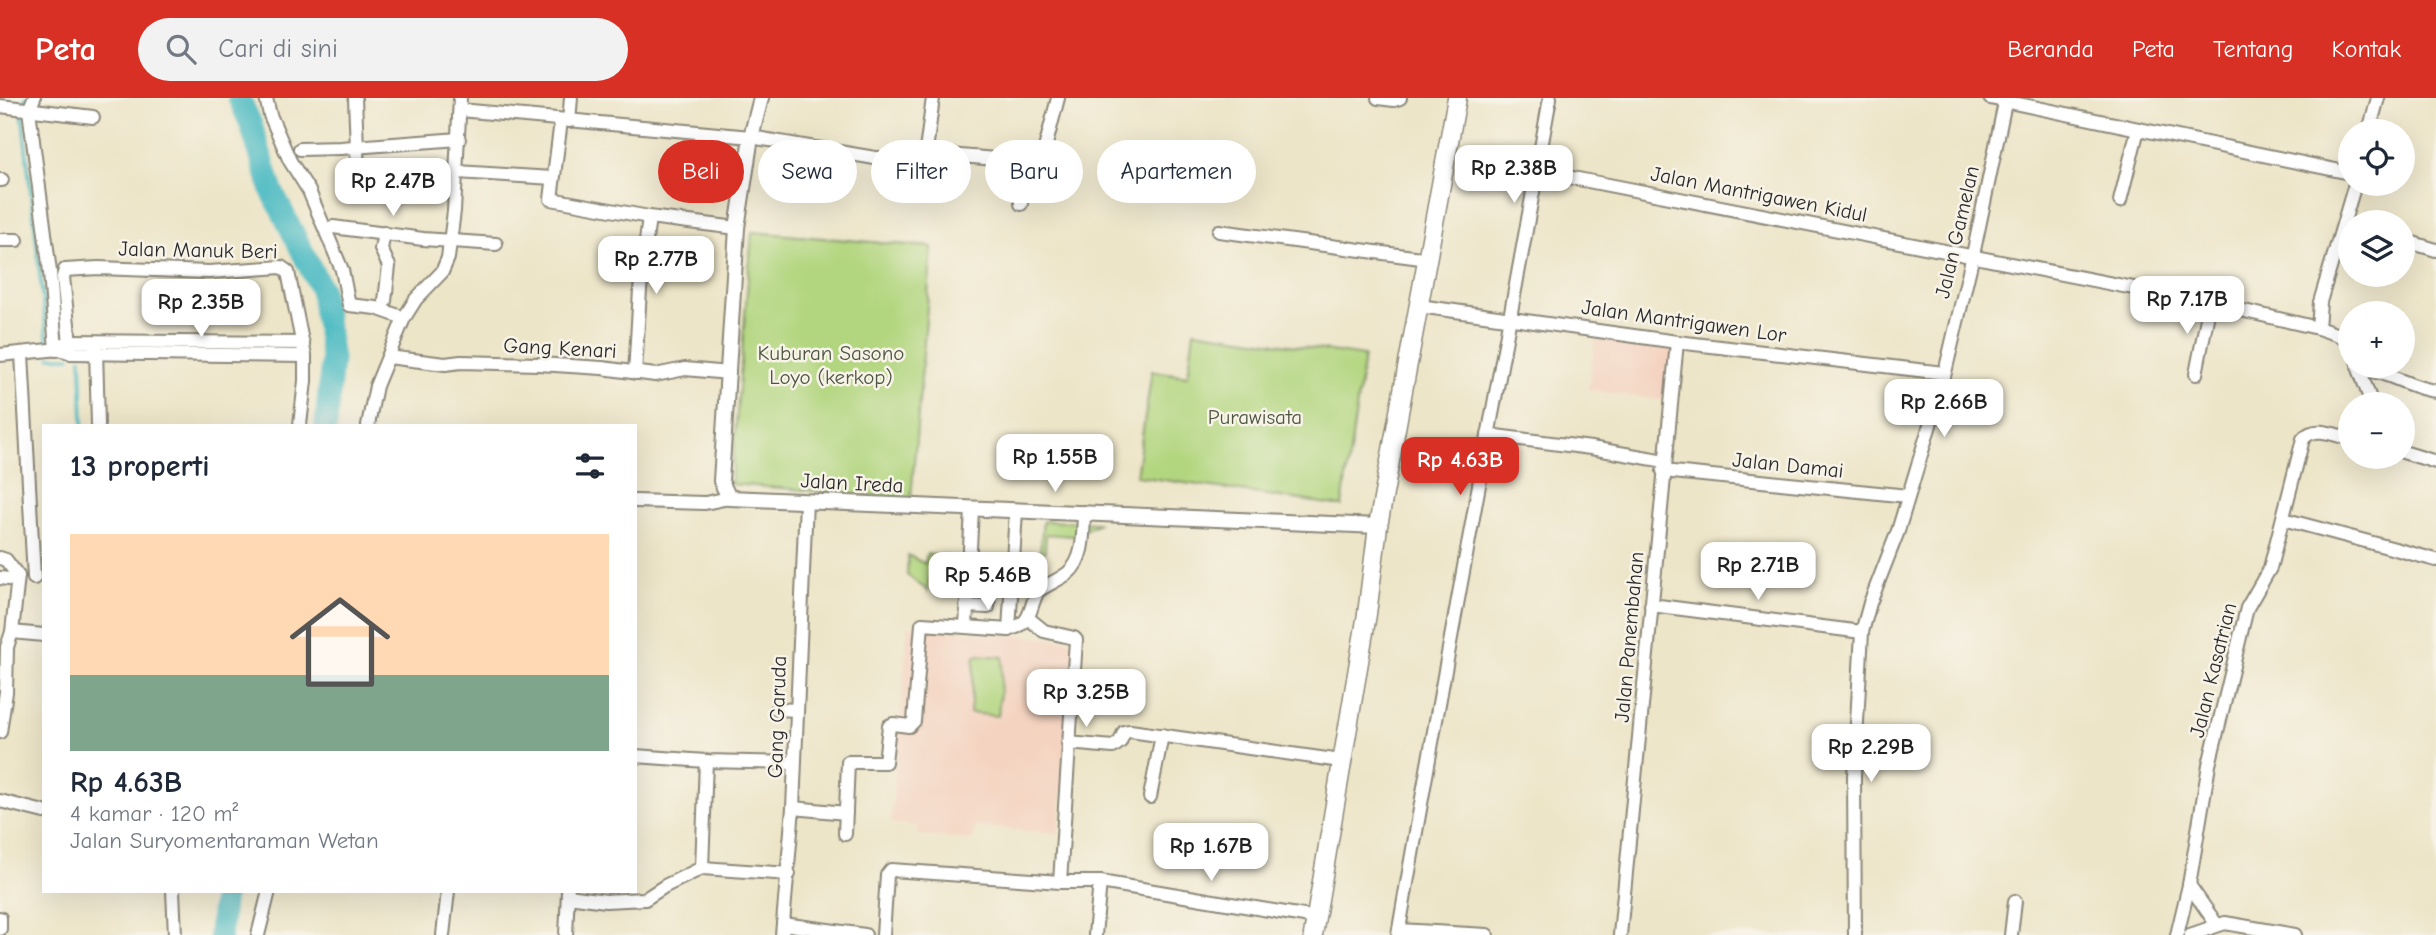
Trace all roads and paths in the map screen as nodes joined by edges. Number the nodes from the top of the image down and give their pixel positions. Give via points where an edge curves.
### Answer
1 (267, 98) edge
2 (355, 98) edge
3 (571, 98) edge
4 (761, 98) edge
5 (933, 98) edge
6 (1058, 98) edge
7 (1378, 98) edge
8 (1400, 98) edge
9 (1457, 98) edge
10 (1550, 98) edge
11 (1990, 98) edge
12 (2378, 98) edge
13 (2005, 99) edge
14 (32, 104) edge
15 (460, 104) edge
16 (0, 106) edge
17 (93, 117) dead end
18 (2372, 119) edge
19 (565, 121) junction
20 (2138, 129) junction
21 (751, 137) junction
22 (459, 139) junction
23 (927, 140) edge
24 (1048, 140) edge
25 (358, 146) junction
26 (300, 149) dead end
27 (871, 157) edge
28 (1537, 171) junction
29 (2338, 171) edge
30 (457, 172) junction
31 (358, 174) dead end
32 (553, 178) junction
33 (2120, 201) dead end
34 (649, 217) junction
35 (333, 227) dead end
36 (737, 228) junction
37 (1219, 231) dead end
38 (384, 233) junction
39 (0, 240) edge
40 (17, 240) dead end
41 (451, 240) junction
42 (496, 244) dead end
43 (2415, 244) edge
44 (2338, 250) edge
45 (2436, 250) edge
46 (1973, 256) junction
47 (1428, 259) junction
48 (385, 301) dead end
49 (2210, 303) junction
50 (1419, 306) junction
51 (1511, 317) junction
52 (404, 318) junction
53 (2318, 328) junction
54 (2338, 335) edge
55 (1677, 342) junction
56 (303, 343) junction
57 (96, 347) junction
58 (64, 348) junction
59 (236, 349) junction
60 (22, 354) junction
61 (0, 355) edge
62 (305, 356) junction
63 (388, 357) junction
64 (635, 373) junction
65 (729, 373) junction
66 (1944, 373) junction
67 (2196, 374) dead end
68 (2391, 378) edge
69 (2436, 391) edge
70 (98, 424) edge
71 (300, 424) edge
72 (368, 424) edge
73 (1488, 435) junction
74 (2338, 436) edge
75 (2415, 456) edge
76 (2436, 462) edge
77 (1664, 466) junction
78 (1908, 496) junction
79 (729, 498) junction
80 (637, 501) edge
81 (806, 501) junction
82 (972, 509) junction
83 (1016, 510) junction
84 (1084, 512) junction
85 (2283, 519) junction
86 (1378, 526) junction
87 (0, 558) edge
88 (2436, 561) edge
89 (0, 578) edge
90 (17, 578) junction
91 (39, 579) edge
92 (1011, 587) junction
93 (966, 606) junction
94 (1651, 606) junction
95 (1028, 618) junction
96 (8, 626) edge
97 (965, 626) junction
98 (1009, 630) junction
99 (1862, 632) junction
100 (42, 634) edge
101 (777, 709) dead end
102 (797, 710) junction
103 (0, 732) edge
104 (1162, 735) junction
105 (1068, 743) junction
106 (637, 756) edge
107 (706, 761) junction
108 (1341, 761) junction
109 (794, 763) junction
110 (1150, 797) dead end
111 (0, 801) edge
112 (793, 808) junction
113 (42, 812) edge
114 (846, 813) junction
115 (845, 834) dead end
116 (702, 868) junction
117 (789, 874) junction
118 (1059, 882) junction
119 (1100, 882) junction
120 (2189, 884) junction
121 (173, 893) edge
122 (268, 893) edge
123 (448, 893) edge
124 (568, 894) edge
125 (2015, 901) dead end
126 (0, 918) edge
127 (2217, 925) junction
128 (1314, 927) edge
129 (0, 929) edge
130 (782, 929) edge
131 (177, 932) edge
132 (1399, 932) edge
133 (258, 935) edge
134 (443, 935) edge
135 (566, 935) edge
136 (865, 935) edge
137 (883, 935) edge
138 (1096, 935) edge
139 (1487, 935) edge
140 (1620, 935) edge
141 (1855, 935) edge
142 (2011, 935) edge
143 (2177, 935) edge
144 (2190, 935) edge
145 (2295, 935) edge

1 - 52 street via 290,161 309,191 342,270 349,305
2 - 25 street
3 - 19 street
4 - 21 street
5 - 23 street
6 - 24 street
7 - 8 street
9 - 47 main road
10 - 28 street
11 - 13 street
12 - 18 street
13 - 20 street
13 - 46 street, Jalan Gamelan
14 - 16 street
14 - 17 street
14 - 58 street via 50,272
15 - 19 street
15 - 22 street
19 - 21 street
19 - 32 street
20 - 29 street
20 - 33 street
21 - 27 street
21 - 36 street
22 - 25 street
22 - 30 street
25 - 26 street
25 - 31 street
28 - 46 street, Jalan Mantrigawen Kidul
28 - 51 street
30 - 32 street
30 - 41 street
32 - 34 street via 553,200
34 - 36 street
34 - 64 street
35 - 38 street
36 - 65 street
37 - 47 street
38 - 41 street
38 - 48 street via 381,249 389,266
39 - 40 street
41 - 42 street
41 - 52 street via 442,272
43 - 45 street
44 - 53 street via 2320,302
46 - 49 street, Jalan Mantrigawen Kidul
46 - 66 street, Jalan Gamelan
47 - 50 main road
49 - 53 street, Jalan Mantrigawen Kidul
49 - 67 street
50 - 51 street, Jalan Mantrigawen Lor
50 - 86 main road
51 - 55 street, Jalan Mantrigawen Lor
51 - 73 street
52 - 63 street
53 - 54 street, Jalan Mantrigawen Kidul
55 - 66 street, Jalan Mantrigawen Lor
55 - 77 street, Jalan Panembahan
56 - 58 street, Jalan Manuk Beri via 288,272 281,267 209,272 98,268 65,271
56 - 59 street
56 - 62 street, Jalan Manuk Beri
57 - 58 street
57 - 59 street
57 - 70 street
58 - 60 street
59 - 62 street
60 - 61 street
60 - 91 street
62 - 71 street, Jalan Manuk Beri
63 - 64 street, Gang Kenari
63 - 72 street
64 - 65 street, Gang Kenari via 654,375 685,369
65 - 79 street via 722,481
66 - 78 street, Jalan Gamelan
68 - 69 street
73 - 77 street, Jalan Damai
73 - 132 street
74 - 85 street, Jalan Kasatrian via 2318,431 2303,439
75 - 76 street
77 - 78 street, Jalan Damai
77 - 94 street, Jalan Panembahan
78 - 99 street, Jalan Gamelan
79 - 80 street via 705,503
79 - 81 street, Jalan Ireda
81 - 82 street, Jalan Ireda
81 - 102 street, Gang Garuda
82 - 83 street, Jalan Ireda
82 - 93 street
83 - 84 street, Jalan Ireda
83 - 92 street
84 - 86 street, Jalan Ireda
84 - 95 street via 1077,564 1038,591
85 - 88 street
85 - 120 street, Jalan Kasatrian via 2270,568 2247,608 2209,765
86 - 108 main road
87 - 90 street
89 - 90 street
90 - 91 street
90 - 96 street
92 - 93 street via 989,586 988,607
92 - 98 street
93 - 97 street
94 - 99 street
94 - 140 street, Jalan Panembahan
95 - 98 street
95 - 105 street via 1044,631 1075,638
96 - 100 street
96 - 103 street
97 - 98 street
97 - 114 street via 922,624 914,721 909,726 889,726 885,762 848,762
99 - 141 street, Jalan Gamelan via 1854,776
101 - 102 street
102 - 109 street, Gang Garuda
104 - 105 street via 1126,731 1114,747
104 - 108 street
104 - 110 street
105 - 118 street
106 - 107 street
107 - 109 street
107 - 116 street
108 - 128 main road
109 - 112 street, Gang Garuda
111 - 113 street
112 - 114 street
112 - 117 street, Gang Garuda
114 - 115 street
116 - 117 street
116 - 124 street via 645,900 606,901
117 - 130 street, Gang Garuda
118 - 119 street
118 - 137 street via 890,871
119 - 128 street
119 - 138 street
120 - 127 street
120 - 143 street, Jalan Kasatrian
121 - 131 street
122 - 133 street
123 - 134 street
124 - 135 street
125 - 142 street
126 - 129 street
127 - 144 street
127 - 145 street via 2235,923
130 - 136 street
132 - 139 street

